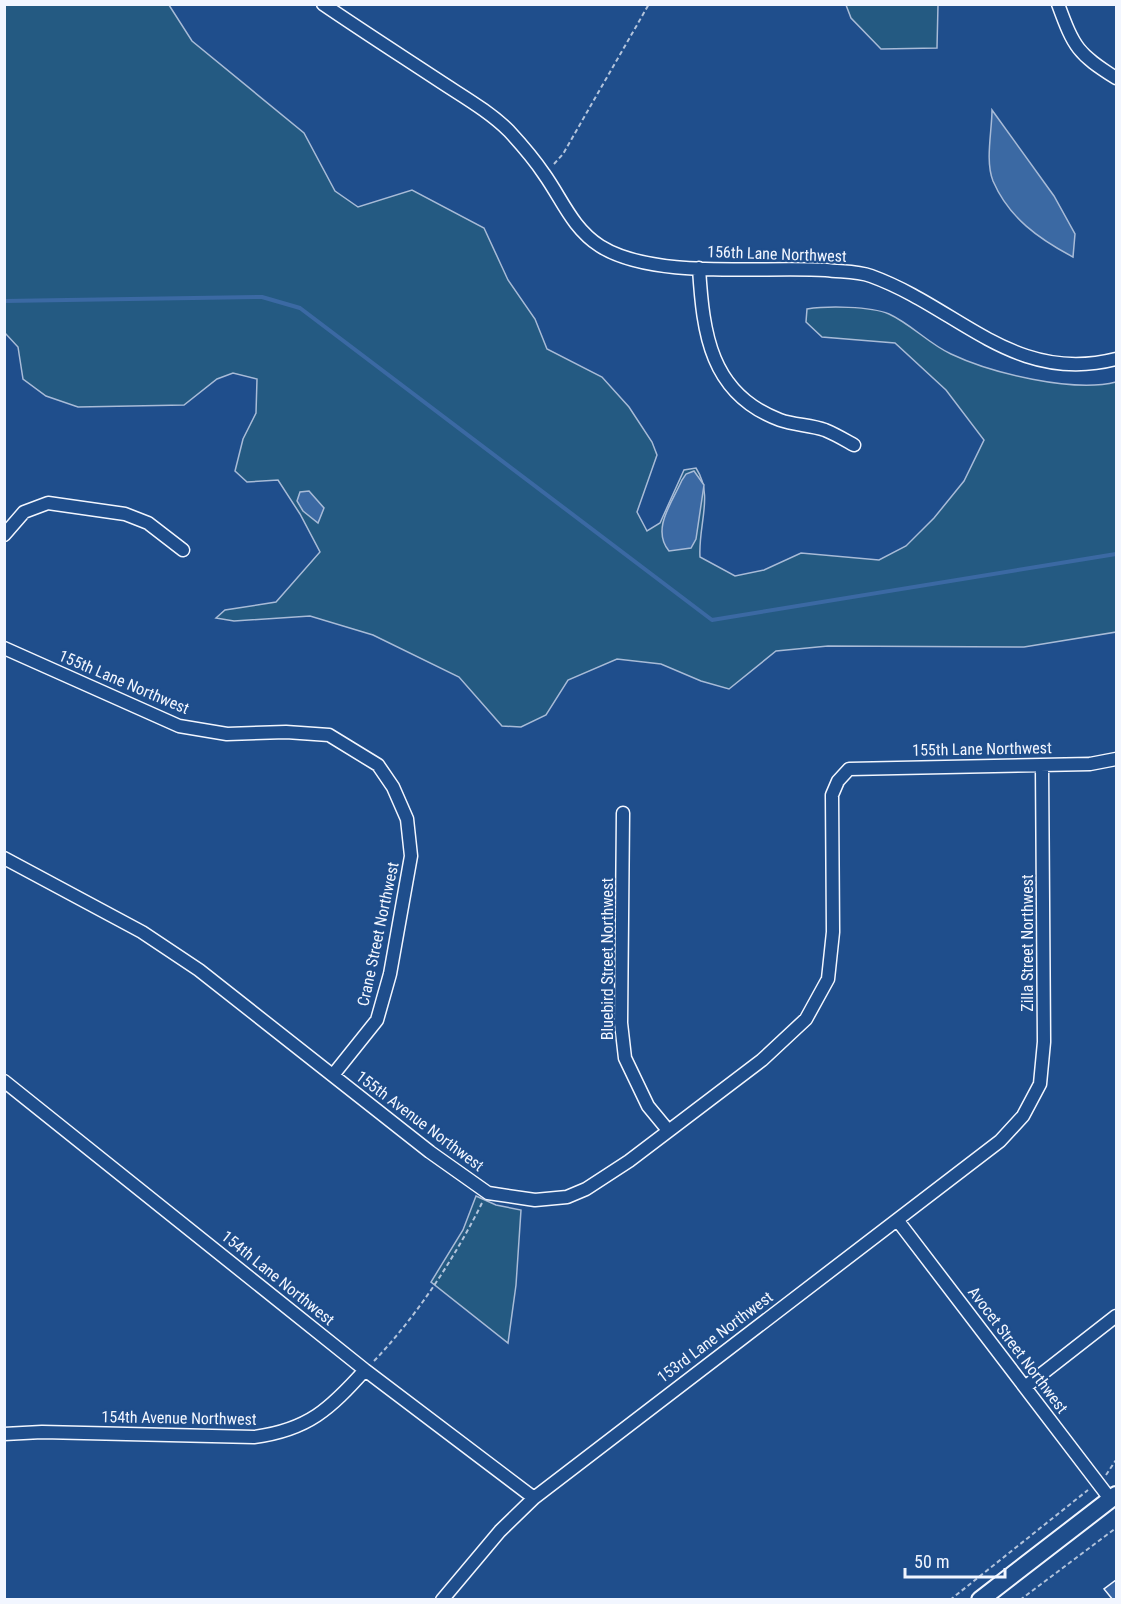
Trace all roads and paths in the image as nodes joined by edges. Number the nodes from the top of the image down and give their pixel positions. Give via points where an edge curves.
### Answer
1 (323, 4) edge
2 (649, 4) edge
3 (1058, 4) edge
4 (1116, 78) edge
5 (544, 174) junction
6 (699, 268) junction
7 (1116, 359) edge
8 (854, 445) dead end
9 (4, 535) edge
10 (183, 550) dead end
11 (4, 648) edge
12 (1116, 759) edge
13 (1042, 765) junction
14 (393, 788) joint
15 (623, 813) dead end
16 (4, 858) edge
17 (814, 1006) joint
18 (333, 1075) junction
19 (4, 1081) edge
20 (1023, 1116) joint
21 (667, 1130) junction
22 (488, 1193) junction
23 (898, 1221) junction
24 (1116, 1316) edge
25 (365, 1370) junction
26 (1025, 1387) junction
27 (4, 1434) edge
28 (1116, 1460) edge
29 (1112, 1469) dead end
30 (1086, 1492) dead end
31 (534, 1498) junction
32 (1114, 1498) edge
33 (1116, 1528) edge
34 (442, 1599) edge
35 (950, 1599) edge
36 (980, 1599) edge
37 (1020, 1599) edge

1 - 5 street, 156th Lane Northwest via 483,110 508,131
2 - 5 path via 563,154
3 - 4 street via 1068,33 1084,58
5 - 6 street, 156th Lane Northwest via 571,220 600,246 636,262
6 - 7 street, 156th Lane Northwest via 795,268 871,276 1027,358 1054,364 1095,365
6 - 8 street via 708,345 735,393 769,416 825,430
9 - 10 street via 24,512 48,503 125,514 148,523
11 - 14 street, 155th Lane Northwest via 179,726 227,734 329,735 378,765
12 - 13 street, 155th Lane Northwest
13 - 17 street, 155th Lane Northwest via 848,770 832,795 833,932 828,979
13 - 20 street, Zilla Street Northwest via 1044,1042 1040,1084
14 - 18 street, Crane Street Northwest via 407,819 411,856 390,974 377,1020
15 - 21 street, Bluebird Street Northwest via 621,1023 625,1058 648,1106
16 - 18 street, 155th Avenue Northwest via 142,932 199,970
17 - 21 street, 155th Avenue Northwest via 806,1019 762,1060
18 - 22 street, 155th Avenue Northwest
19 - 25 street, 154th Lane Northwest
20 - 23 street, 153rd Lane Northwest via 1000,1141
21 - 22 street, 155th Avenue Northwest via 628,1161 567,1197 535,1200
22 - 25 path via 438,1277 391,1343
23 - 26 street, Avocet Street Northwest
23 - 31 street, 153rd Lane Northwest
24 - 26 street
25 - 27 street, 154th Avenue Northwest via 335,1403 307,1424 281,1434
25 - 31 street, 154th Lane Northwest
26 - 32 street, Avocet Street Northwest
28 - 29 path
30 - 35 path
31 - 34 street, 153rd Lane Northwest
32 - 36 street
33 - 37 path

